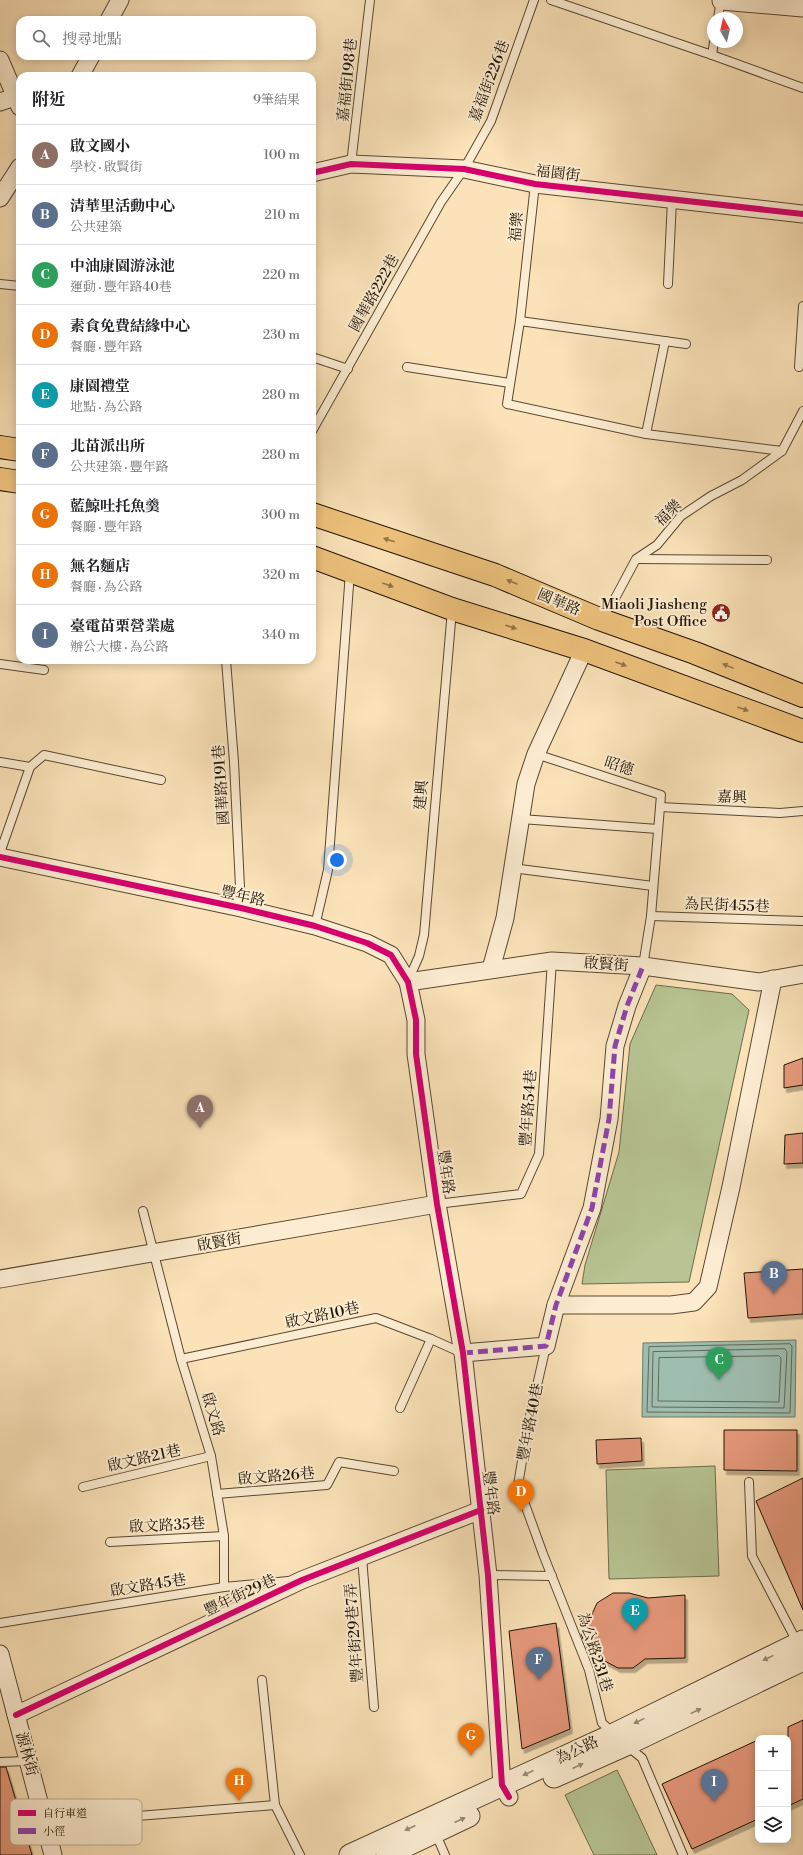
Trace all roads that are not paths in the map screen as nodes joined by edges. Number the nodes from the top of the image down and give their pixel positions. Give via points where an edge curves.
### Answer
1 (120, 0) edge
2 (370, 0) edge
3 (534, 0) edge
4 (551, 0) edge
5 (721, 0) edge
6 (803, 8) edge
7 (719, 12) edge
8 (111, 16) edge
9 (713, 48) edge
10 (712, 55) junction
11 (0, 60) edge
12 (89, 60) edge
13 (82, 72) edge
14 (803, 88) edge
15 (12, 102) edge
16 (351, 164) junction
17 (464, 169) junction
18 (316, 172) edge
19 (16, 173) edge
20 (535, 184) junction
21 (0, 198) edge
22 (672, 200) junction
23 (803, 214) edge
24 (0, 284) edge
25 (668, 284) dead end
26 (16, 286) edge
27 (803, 306) edge
28 (520, 321) junction
29 (665, 341) junction
30 (686, 344) dead end
31 (316, 358) edge
32 (407, 367) dead end
33 (799, 367) dead end
34 (348, 369) junction
35 (510, 383) junction
36 (803, 411) edge
37 (316, 424) edge
38 (646, 434) junction
39 (0, 447) edge
40 (16, 449) edge
41 (782, 451) junction
42 (0, 479) edge
43 (16, 481) edge
44 (316, 515) edge
45 (316, 558) edge
46 (636, 559) junction
47 (767, 560) dead end
48 (350, 571) junction
49 (452, 609) junction
50 (599, 619) junction
51 (584, 650) junction
52 (0, 664) edge
53 (226, 664) edge
54 (44, 670) dead end
55 (803, 696) edge
56 (803, 731) edge
57 (536, 754) junction
58 (0, 762) edge
59 (30, 767) junction
60 (161, 780) dead end
61 (660, 808) junction
62 (803, 811) edge
63 (521, 819) junction
64 (658, 830) junction
65 (0, 853) edge
66 (0, 857) edge
67 (512, 868) junction
68 (653, 886) junction
69 (241, 908) junction
70 (651, 916) junction
71 (803, 921) edge
72 (315, 926) junction
73 (552, 961) junction
74 (643, 966) junction
75 (491, 969) junction
76 (803, 974) edge
77 (773, 979) junction
78 (408, 982) junction
79 (437, 1204) junction
80 (142, 1212) dead end
81 (152, 1253) junction
82 (0, 1279) edge
83 (556, 1305) junction
84 (431, 1339) junction
85 (546, 1346) junction
86 (463, 1353) junction
87 (181, 1359) junction
88 (400, 1408) dead end
89 (211, 1456) junction
90 (394, 1471) dead end
91 (749, 1482) dead end
92 (83, 1487) dead end
93 (217, 1494) junction
94 (481, 1510) junction
95 (224, 1536) junction
96 (110, 1542) dead end
97 (362, 1557) junction
98 (488, 1575) junction
99 (552, 1576) junction
100 (302, 1580) junction
101 (224, 1587) junction
102 (0, 1623) edge
103 (802, 1650) edge
104 (0, 1654) edge
105 (262, 1680) dead end
106 (374, 1707) dead end
107 (16, 1715) junction
108 (620, 1739) junction
109 (28, 1761) junction
110 (0, 1762) edge
111 (505, 1791) junction
112 (38, 1799) edge
113 (274, 1805) junction
114 (142, 1816) edge
115 (435, 1832) junction
116 (50, 1845) edge
117 (53, 1855) edge
118 (300, 1855) edge
119 (350, 1855) edge
120 (386, 1855) edge
121 (444, 1855) edge
122 (682, 1855) edge

1 - 8 street
2 - 16 lane, 嘉福街198巷
3 - 17 lane, 嘉福街226巷 via 491,122
4 - 10 lane
5 - 6 street
5 - 7 lane
9 - 10 lane
10 - 14 lane
11 - 15 street
12 - 13 street
16 - 17 street, 福園街
16 - 18 street, 福園街
17 - 20 street, 福園街
17 - 34 lane, 國華路222巷 via 441,202
19 - 21 street
20 - 22 street, 福園街
20 - 28 lane, 福樂
22 - 23 street, 福園街
22 - 25 lane
24 - 26 lane
27 - 33 lane
28 - 29 lane
28 - 35 lane, 福樂
29 - 30 lane
29 - 38 lane
31 - 34 lane
32 - 35 lane
34 - 37 lane, 國華路222巷
35 - 38 lane, 福樂 via 507,404
36 - 41 lane, 福樂
38 - 41 lane, 福樂
39 - 40 main road
41 - 46 lane, 福樂 via 742,480 681,516 657,545
42 - 43 main road
50 -> 44 main road, 國華路 via 495,575
45 - 48 main road
46 - 47 lane
46 - 50 lane, 福樂 via 612,604
48 -> 49 main road
48 - 72 lane via 328,870
49 -> 51 main road
49 - 78 lane, 建興 via 424,935 419,956
50 - 51 main road
55 -> 50 main road, 國華路 via 695,653
51 -> 56 main road
51 - 57 street
52 - 54 lane
53 - 69 lane, 國華路191巷
57 - 61 lane, 昭德 via 660,795
57 - 63 street via 526,784
58 - 59 lane
59 - 60 lane via 44,755
59 - 65 lane
61 - 62 lane, 嘉興 via 780,813
61 - 64 lane, 昭德
63 - 64 lane
63 - 67 street
64 - 68 lane, 昭德
66 - 69 street, 豐年路
67 - 68 lane
67 - 75 street via 505,918
68 - 70 lane, 昭德
69 - 72 street, 豐年路
70 - 71 lane, 為民街455巷
70 - 74 lane, 昭德
72 - 78 street, 豐年路 via 368,944 392,956
73 - 74 street, 啟賢街
73 - 75 street, 啟賢街
73 - 79 lane, 豐年路54巷 via 539,1154 521,1194
74 - 77 street, 啟賢街 via 759,982
74 - 83 street via 615,1046 609,1119 592,1208
75 - 78 street, 啟賢街
76 - 77 street, 啟賢街
77 - 83 street via 708,1287 694,1302 671,1305
78 - 79 street, 豐年路 via 416,1020 416,1054
79 - 81 street, 啟賢街
79 - 86 street, 豐年路
80 - 81 lane, 啟文路 via 150,1236
81 - 82 street, 啟賢街
81 - 87 lane, 啟文路
83 - 85 street
84 - 86 lane, 啟文路10巷
84 - 87 lane, 啟文路10巷 via 376,1318
84 - 88 lane
85 - 86 street
85 - 99 lane, 豐年路40巷 via 528,1425 518,1485
86 - 94 street, 豐年路
87 - 89 lane, 啟文路
89 - 92 lane, 啟文路21巷
89 - 93 lane, 啟文路
90 - 93 lane, 啟文路26巷 via 339,1462 327,1485
91 - 103 lane via 752,1556
93 - 95 lane, 啟文路
94 - 97 street, 豐年街29巷
94 - 98 street, 豐年路
95 - 96 lane, 啟文路35巷
95 - 101 lane, 啟文路
97 - 100 street, 豐年街29巷
97 - 106 lane, 豐年街29巷7弄
98 - 99 lane
98 - 111 street, 豐年路
99 - 108 lane, 為公路231巷 via 589,1670 602,1723
100 - 101 lane, 啟文路45巷
100 - 107 street, 豐年街29巷
101 - 102 lane, 啟文路45巷
103 - 108 street, 為公路
104 - 107 street, 源林街
105 - 113 lane
107 - 109 street, 源林街
108 - 111 street, 為公路
108 - 122 lane, 為公路231巷 via 642,1758
109 - 110 lane
109 - 112 street, 源林街
115 -> 111 street, 為公路
111 -> 119 street, 為公路
113 - 114 lane
113 - 118 lane
115 - 120 street, 為公路
115 - 121 lane
116 - 117 street, 源林街

